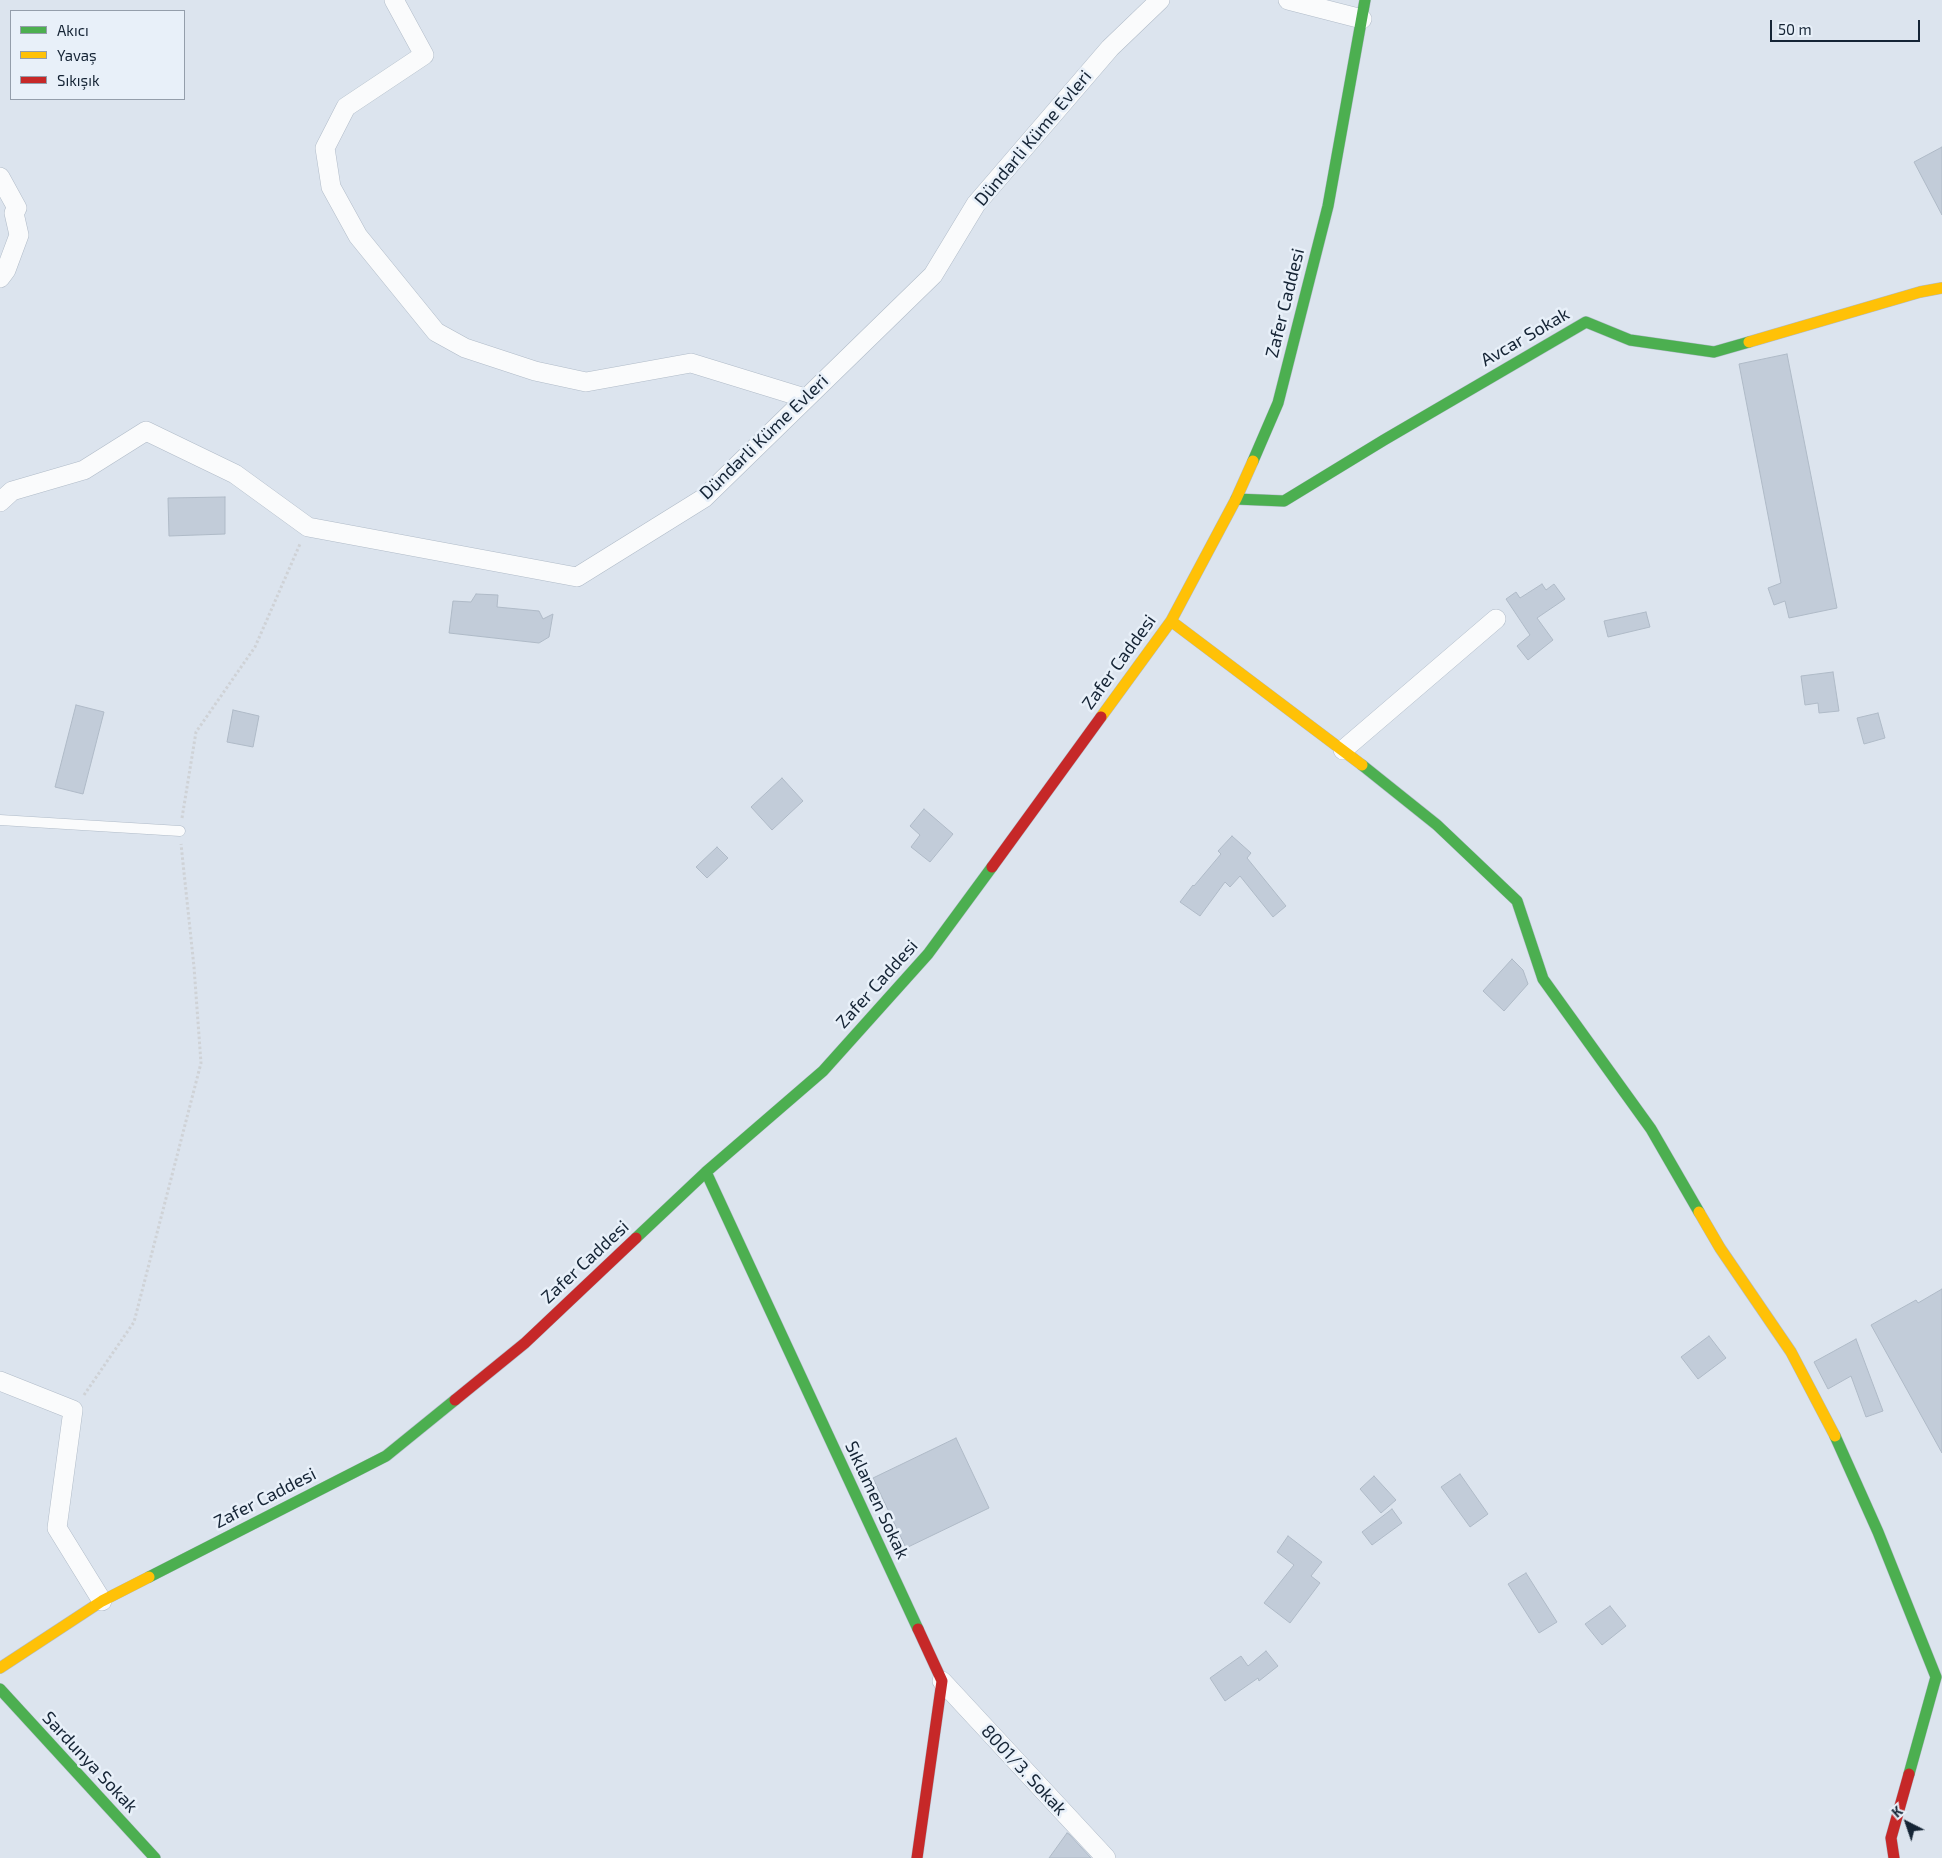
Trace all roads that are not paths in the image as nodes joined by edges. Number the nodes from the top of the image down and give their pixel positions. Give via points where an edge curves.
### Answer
1 (394, 0) edge
2 (1160, 0) edge
3 (1288, 0) edge
4 (1365, 0) edge
5 (1362, 19) junction
6 (0, 177) edge
7 (0, 278) edge
8 (1942, 288) edge
9 (805, 398) junction
10 (1236, 499) junction
11 (0, 502) edge
12 (1496, 619) dead end
13 (1172, 621) junction
14 (1343, 750) junction
15 (0, 820) edge
16 (180, 831) road end
17 (706, 1172) junction
18 (0, 1381) edge
19 (102, 1601) junction
20 (0, 1668) edge
21 (942, 1681) junction
22 (0, 1689) edge
23 (155, 1858) edge
24 (917, 1858) edge
25 (1106, 1858) edge
26 (1894, 1858) edge

1 - 9 street via 424,56 346,107 326,148 331,188 358,236 436,332 465,348 535,371 586,382 691,363
2 - 9 street, Dündarli Küme Evleri via 1110,48 976,204 933,274
3 - 5 street
4 - 5 street, Zafer Caddesi
5 - 10 street, Zafer Caddesi via 1328,206 1278,403
6 - 7 street via 16,208 14,213 19,235
8 - 10 street, Avcar Sokak via 1714,352 1630,340 1586,322 1284,501
9 - 11 street, Dündarli Küme Evleri via 704,498 577,577 308,528 235,474 146,431 84,470 12,491
10 - 13 street, Zafer Caddesi
12 - 14 street
13 - 14 street
13 - 17 street, Zafer Caddesi via 928,954 823,1071
14 - 26 street via 1437,825 1517,901 1543,979 1651,1129 1720,1248 1791,1352 1844,1453 1936,1677 1891,1838
15 - 16 lane
17 - 19 street, Zafer Caddesi via 525,1343 386,1456
17 - 21 street, Sıklamen Sokak
18 - 19 street via 73,1410 57,1528
19 - 20 street, Zafer Caddesi
21 - 24 street
21 - 25 street, 8001/3. Sokak
22 - 23 street, Sardunya Sokak

